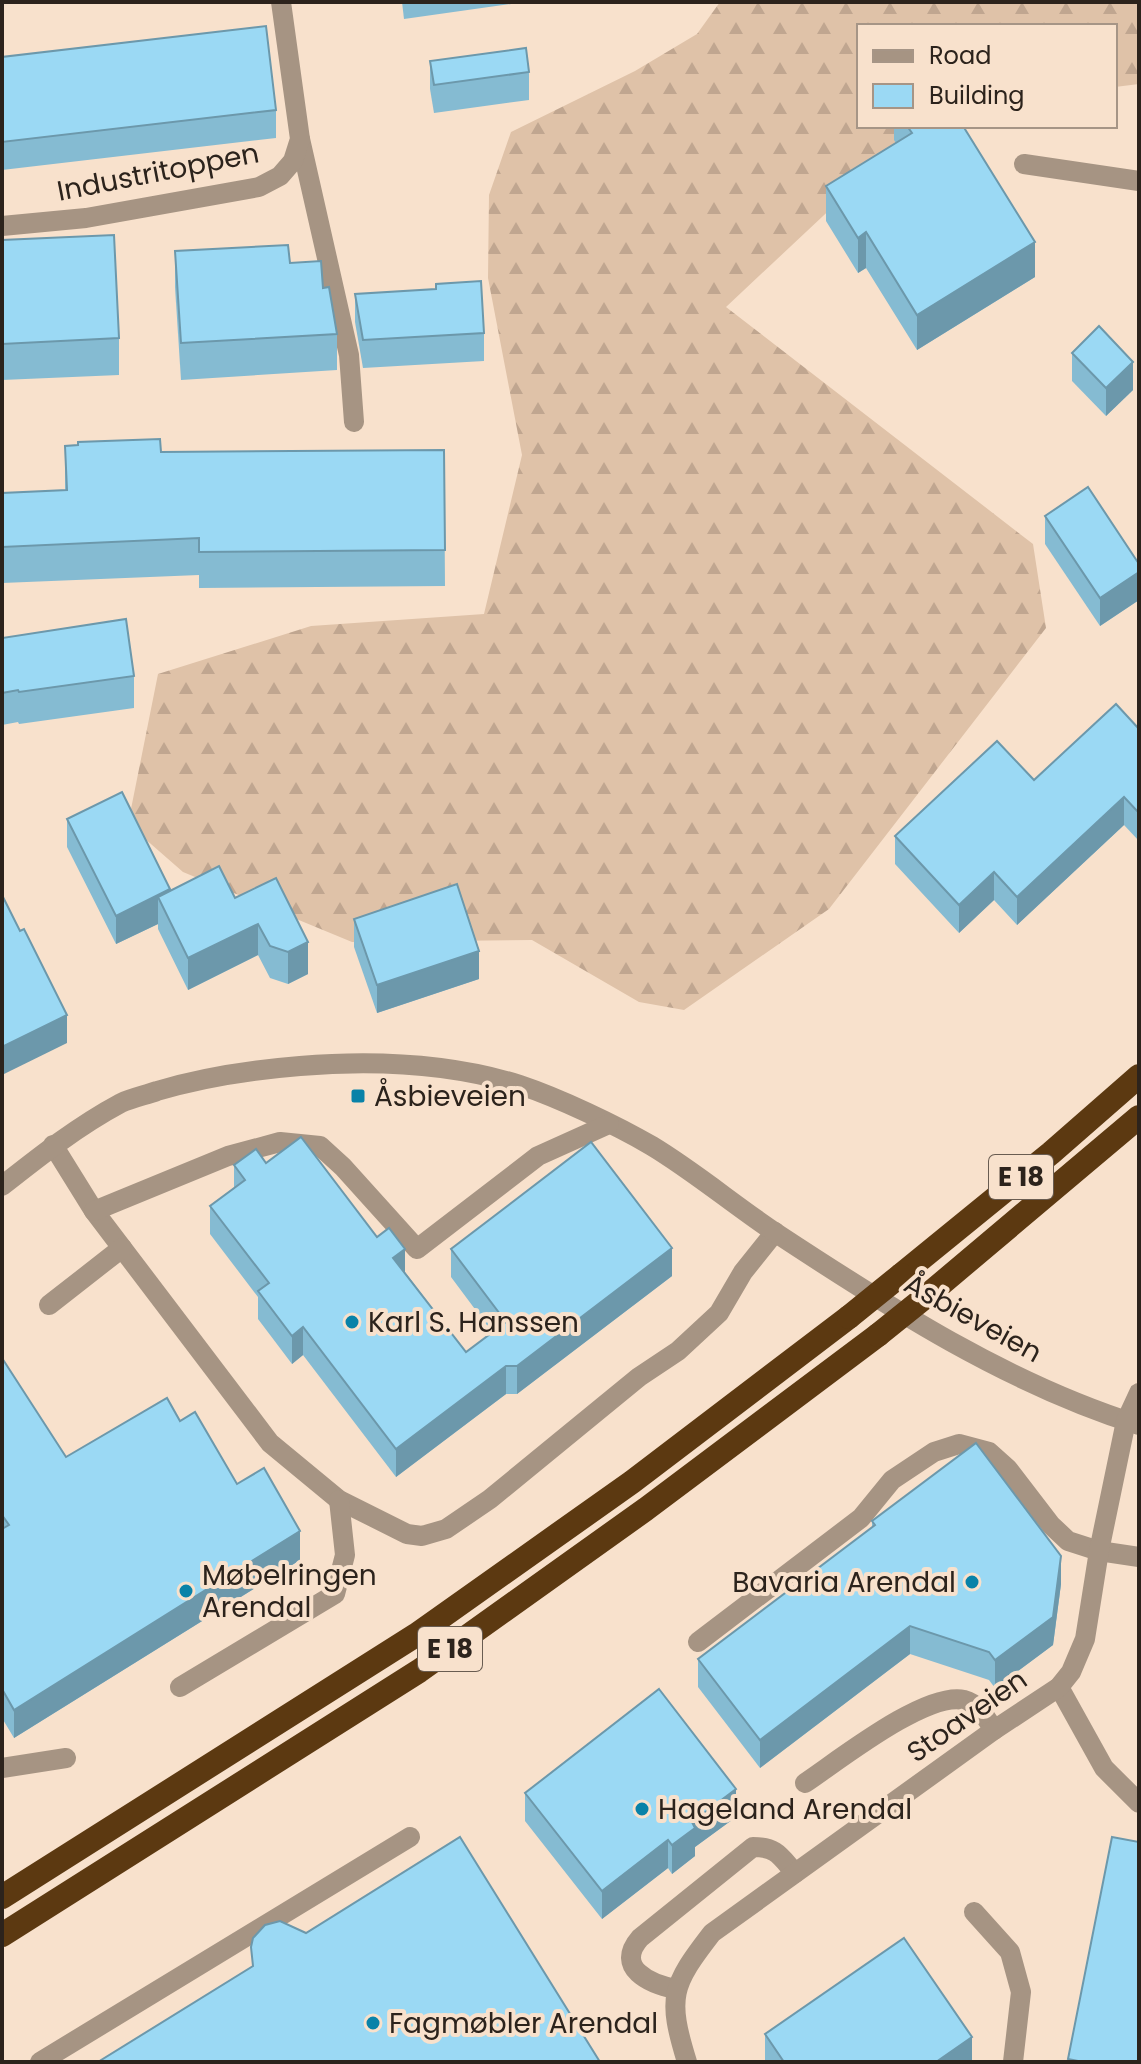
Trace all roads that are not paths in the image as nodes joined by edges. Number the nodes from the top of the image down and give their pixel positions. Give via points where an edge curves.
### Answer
1 (281, 2) edge
2 (300, 139) junction
3 (1024, 164) dead end
4 (1139, 181) edge
5 (2, 226) edge
6 (354, 422) dead end
7 (1139, 1076) edge
8 (1139, 1117) edge
9 (609, 1124) junction
10 (53, 1145) junction
11 (2, 1186) edge
12 (94, 1211) junction
13 (775, 1232) junction
14 (122, 1248) junction
15 (49, 1305) dead end
16 (1139, 1393) edge
17 (1132, 1423) edge
18 (339, 1500) junction
19 (1099, 1551) junction
20 (1139, 1557) edge
21 (698, 1642) dead end
22 (180, 1687) dead end
23 (1059, 1687) junction
24 (994, 1730) junction
25 (66, 1758) dead end
26 (2, 1768) edge
27 (805, 1783) dead end
28 (1139, 1803) edge
29 (410, 1837) dead end
30 (795, 1873) junction
31 (2, 1897) edge
32 (974, 1912) dead end
33 (2, 1935) edge
34 (676, 1989) junction
35 (40, 2062) edge
36 (687, 2062) edge
37 (1013, 2062) edge

1 - 2 street
2 - 5 street, Industritoppen via 293,161 280,176 259,187 86,218
2 - 6 street via 349,355
3 - 4 street
7 - 31 highway, E 18, bridge via 849,1317 632,1482 416,1635
8 - 33 highway, E 18, bridge via 878,1335 646,1509 419,1671
9 - 10 street, Åsbieveien via 521,1086 463,1071 338,1063 199,1079 124,1102
9 - 12 street via 538,1156 417,1249 320,1146 280,1142 228,1156
9 - 13 street, Åsbieveien via 652,1147
10 - 11 street, Åsbieveien
10 - 12 street
12 - 14 street
13 - 17 street, Åsbieveien via 944,1340
13 - 18 street via 719,1313 678,1351 446,1529 407,1534
14 - 15 street
14 - 18 street via 270,1443
16 - 17 street, Stoaveien
17 - 19 street, Stoaveien
18 - 22 street via 345,1555 335,1594
19 - 20 street
19 - 21 street via 1068,1541 989,1452 959,1444 934,1452 892,1480 861,1518
19 - 23 street, Stoaveien via 1085,1639
23 - 24 street, Stoaveien
23 - 28 street, Stoaveien via 1104,1768
24 - 27 street via 978,1707 948,1699 907,1715
24 - 30 street, Stoaveien
25 - 26 street
29 - 35 street
30 - 34 street, Stoaveien via 712,1933
30 - 34 street via 769,1847 753,1847 640,1938 632,1947 631,1961 640,1975
32 - 37 street via 1010,1952 1021,1992
34 - 36 street via 675,2017

